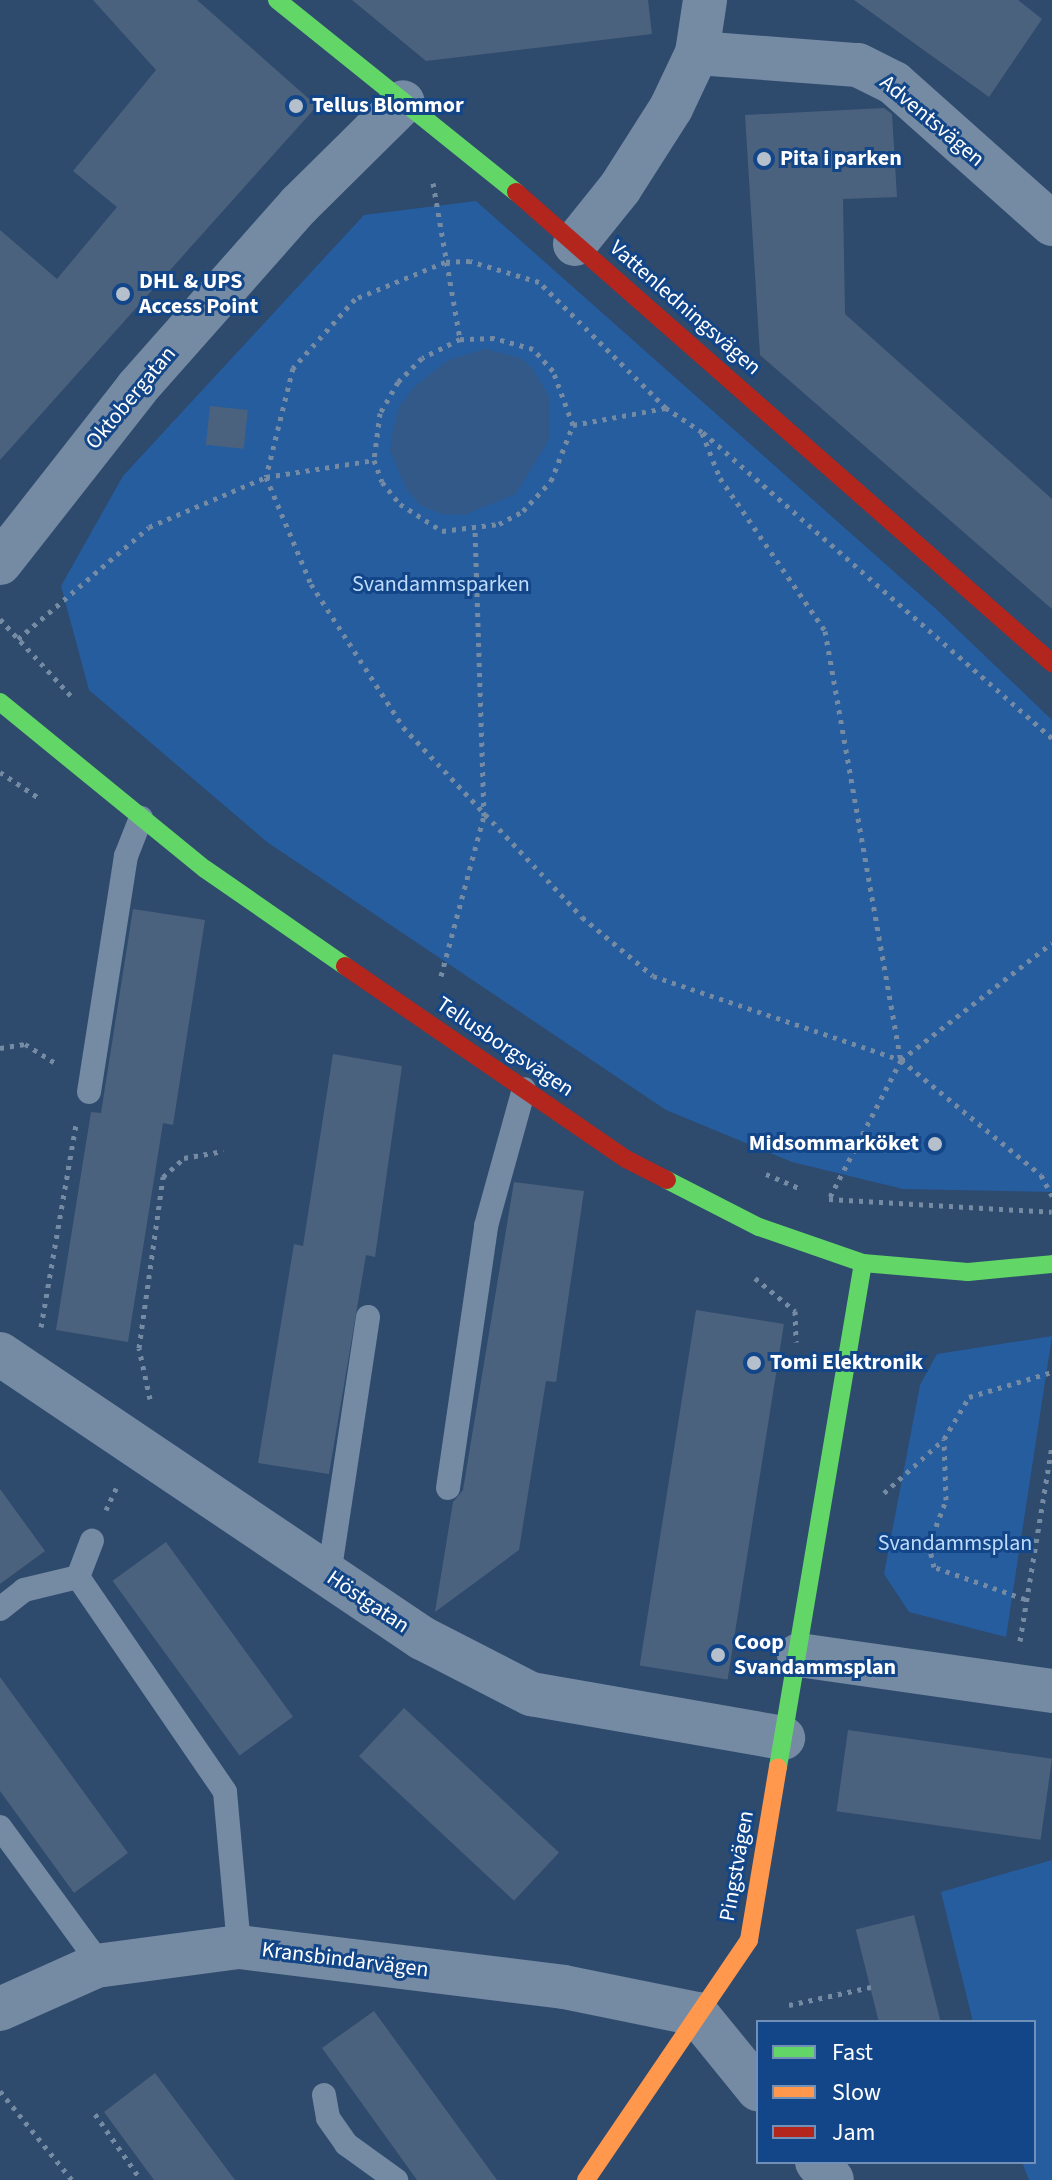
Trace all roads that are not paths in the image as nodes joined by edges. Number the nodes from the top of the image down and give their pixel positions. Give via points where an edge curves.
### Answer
1 (277, 0) edge
2 (705, 0) edge
3 (697, 53) junction
4 (403, 102) junction
5 (1052, 224) edge
6 (575, 244) junction
7 (0, 563) edge
8 (1052, 663) edge
9 (0, 702) edge
10 (141, 818) junction
11 (524, 1089) junction
12 (89, 1092) road end
13 (863, 1263) junction
14 (1052, 1264) edge
15 (368, 1317) dead end
16 (0, 1354) edge
17 (448, 1488) dead end
18 (92, 1541) road end
19 (329, 1575) junction
20 (78, 1577) junction
21 (0, 1609) edge
22 (799, 1655) junction
23 (1052, 1691) edge
24 (783, 1738) junction
25 (0, 1827) edge
26 (239, 1947) junction
27 (96, 1966) junction
28 (0, 2009) edge
29 (697, 2014) junction
30 (756, 2087) edge
31 (324, 2095) dead end
32 (819, 2164) edge
33 (396, 2180) edge
34 (586, 2180) edge
35 (832, 2180) edge

1 - 4 street, Vattenledningsvägen
2 - 3 street
3 - 5 street, Adventsvägen via 858,65 894,83
3 - 6 street via 671,108 629,175
4 - 6 street, Vattenledningsvägen
4 - 7 street, Oktobergatan via 299,205 137,388
6 - 8 street, Vattenledningsvägen
9 - 10 street, Tellusborgsvägen
10 - 11 street, Tellusborgsvägen via 205,869
10 - 12 lane via 126,856
11 - 13 street, Tellusborgsvägen via 639,1166 759,1227
11 - 17 lane via 486,1226
13 - 14 street, Tellusborgsvägen via 968,1272
13 - 22 street
15 - 19 lane
16 - 19 street, Höstgatan
18 - 20 lane
19 - 24 street, Höstgatan via 422,1638 531,1694
20 - 21 lane via 24,1590
20 - 26 lane via 225,1792
22 - 23 street
22 - 24 street, Pingstvägen
24 - 29 street, Pingstvägen via 749,1940
25 - 27 lane
26 - 27 street, Kransbindarvägen
26 - 29 street, Kransbindarvägen via 564,1987
27 - 28 street, Kransbindarvägen
29 - 30 street
29 - 34 street, Pingstvägen
31 - 33 lane via 328,2118 346,2144
32 - 35 street

